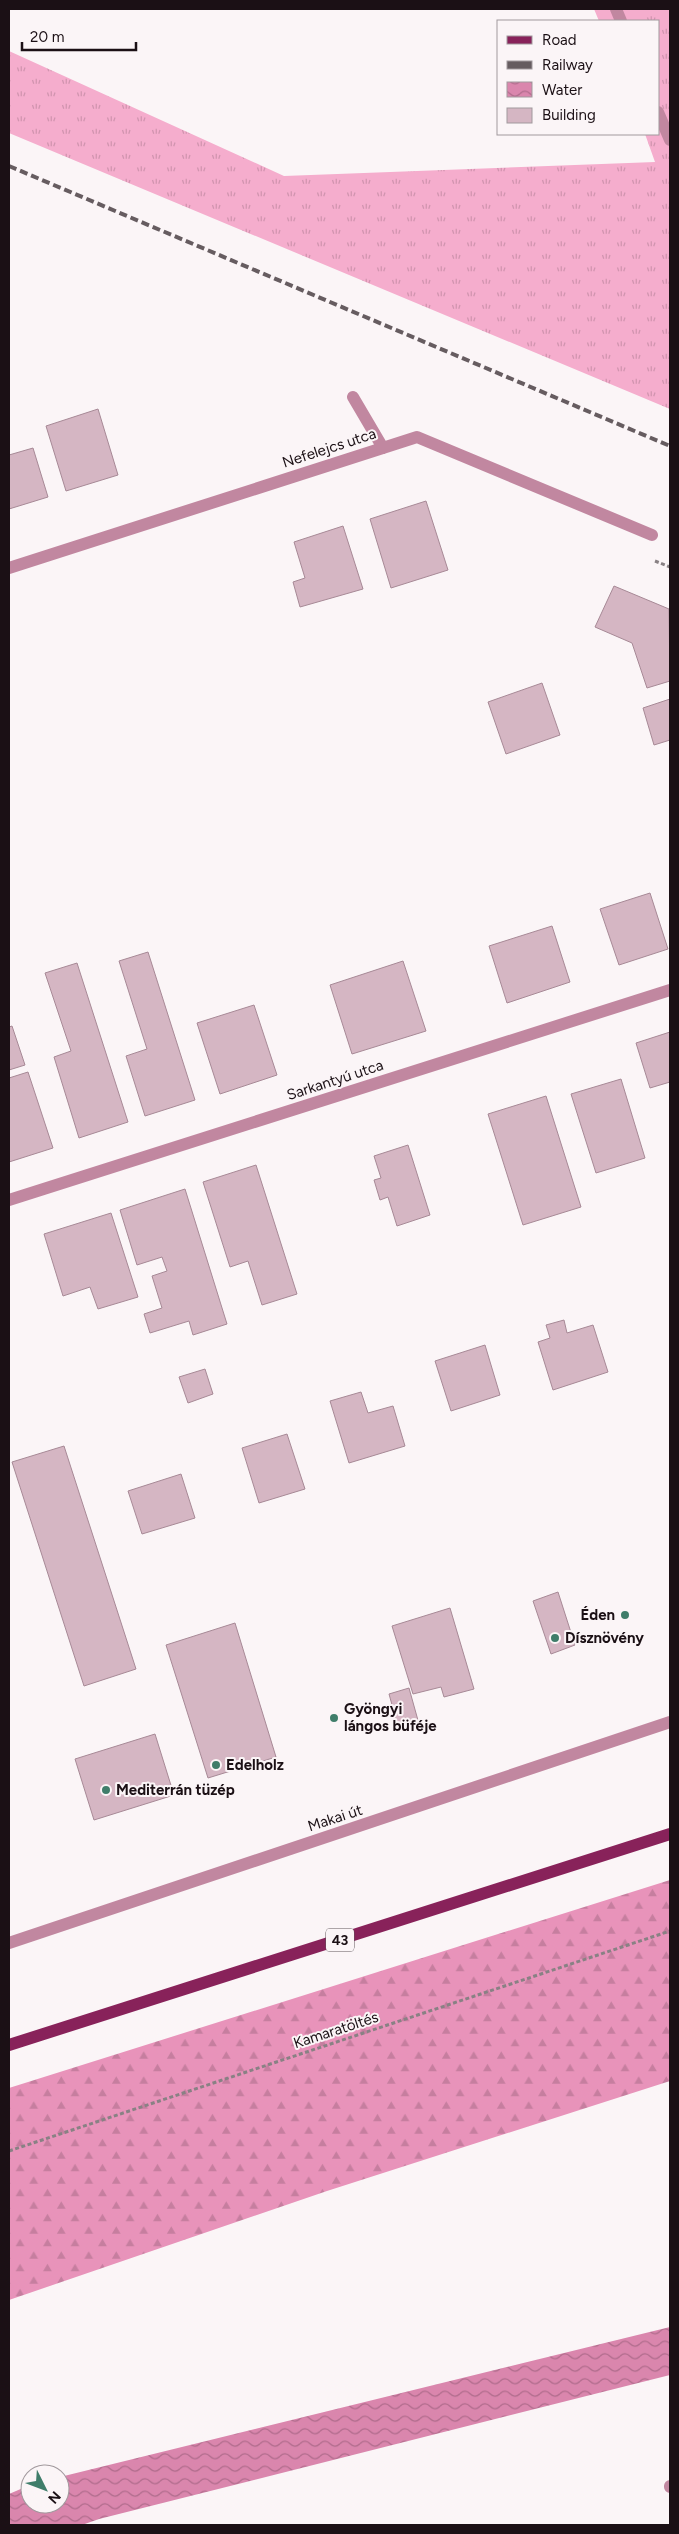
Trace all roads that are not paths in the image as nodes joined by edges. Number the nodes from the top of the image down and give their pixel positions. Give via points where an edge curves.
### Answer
1 (659, 114) edge
2 (670, 140) edge
3 (354, 398) dead end
4 (383, 448) junction
5 (652, 535) dead end
6 (9, 568) edge
7 (670, 990) edge
8 (9, 1200) edge
9 (670, 1722) edge
10 (670, 1834) edge
11 (9, 1943) edge
12 (9, 2045) edge

1 - 2 street
3 - 4 street
4 - 5 street, Nefelejcs utca via 417,437
4 - 6 street, Nefelejcs utca
7 - 8 street, Sarkantyú utca
9 - 11 street, Makai út
10 - 12 main road, 43

